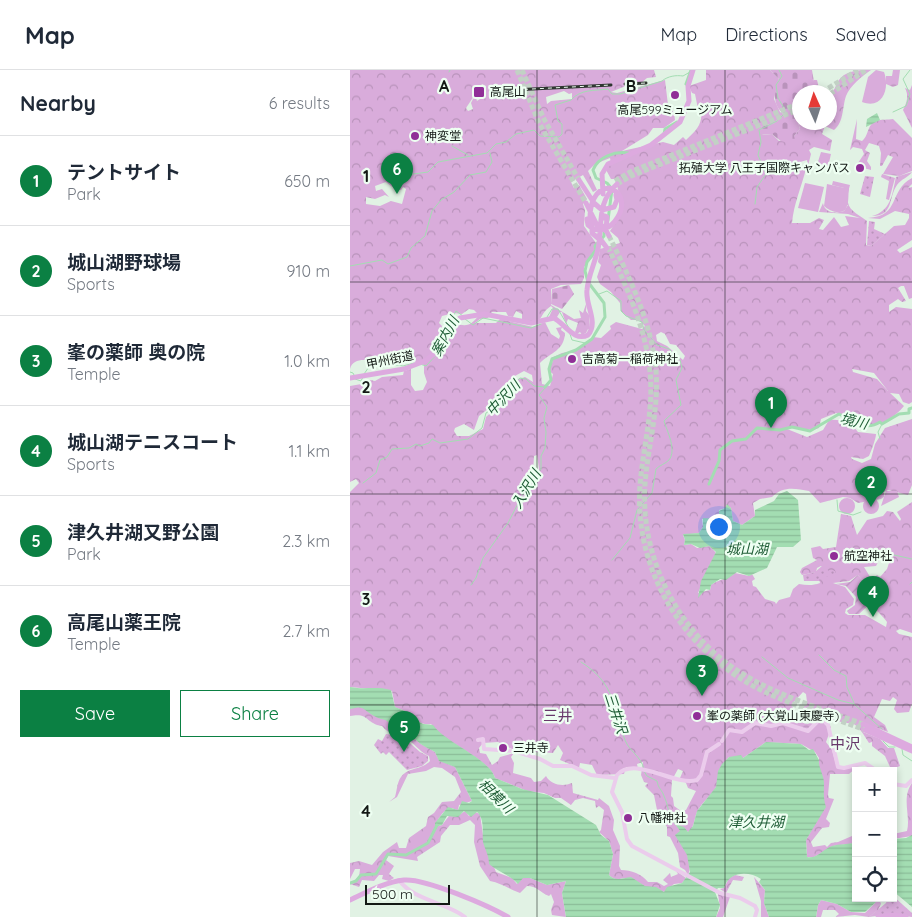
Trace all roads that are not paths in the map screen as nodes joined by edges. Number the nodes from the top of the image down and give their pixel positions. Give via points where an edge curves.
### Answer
1 (693, 70) edge
2 (579, 180) tunnel mouth
3 (602, 180) junction
4 (608, 189) junction
5 (619, 198) junction
6 (588, 202) junction
7 (601, 206) junction
8 (589, 216) junction
9 (605, 221) junction
10 (599, 242) junction
11 (353, 378) edge
12 (883, 735) junction
13 (478, 740) dead end
14 (912, 747) edge
15 (912, 751) edge
16 (871, 767) edge
17 (615, 778) junction
18 (912, 780) edge
19 (897, 785) edge
20 (400, 880) junction
21 (350, 900) edge
22 (465, 917) edge
23 (508, 917) edge
24 (755, 917) edge
25 (878, 917) edge
26 (906, 917) edge

1 - 3 highway, 甲州街道 via 688,85 690,101 680,122 651,145 610,162 603,170
2 - 6 highway
3 - 4 highway
3 - 7 highway, 甲州街道
4 - 5 highway
4 - 7 highway
4 - 8 highway
4 - 10 highway via 600,211
5 - 6 highway via 608,210
5 - 6 highway via 619,210 608,224 609,235
5 - 8 highway via 612,211
5 - 8 highway via 618,216 608,228 592,229 588,225
6 - 8 highway
7 - 9 highway, 甲州街道
7 - 10 highway, 甲州街道
8 - 10 highway
8 - 10 highway via 590,232
8 - 10 highway via 584,220 586,226
9 - 10 highway, 甲州街道
9 - 10 highway via 606,236 602,247
10 - 11 highway, 甲州街道 via 588,283 591,331 588,335 581,338 556,319 531,323 484,314 451,323 441,336 434,354 420,364
12 - 12 highway via 864,727 874,728
12 - 14 highway
12 - 15 highway
13 - 17 main road via 483,740 484,749 514,751 553,766 572,766 591,775
16 - 17 main road via 864,762 838,767 824,720 807,731 784,723 771,726 755,722 742,732 729,730 721,742 707,752 701,776 694,781 640,770 624,770
17 - 24 main road via 612,792 622,813 629,843 716,891 736,896 755,906
18 - 19 main road via 906,786
20 - 21 highway
20 - 22 main road via 422,897
20 - 23 highway via 417,881 469,898
25 - 26 highway via 894,914

